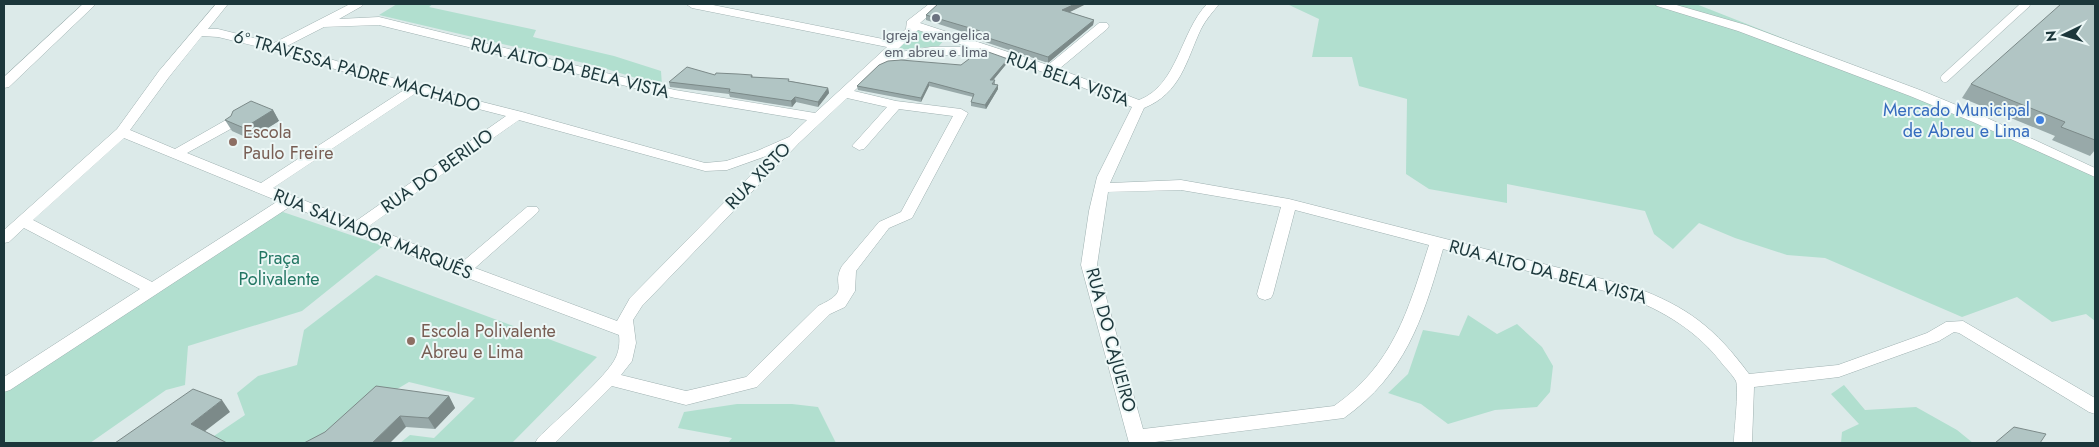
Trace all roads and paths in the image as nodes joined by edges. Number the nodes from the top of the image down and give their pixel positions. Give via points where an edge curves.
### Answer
1 (90, 4) edge
2 (222, 4) edge
3 (358, 4) edge
4 (692, 4) edge
5 (936, 4) edge
6 (1662, 4) edge
7 (2026, 4) edge
8 (1208, 5) edge
9 (324, 23) junction
10 (911, 24) junction
11 (1104, 26) dead end
12 (198, 32) junction
13 (896, 45) junction
14 (276, 47) junction
15 (994, 52) junction
16 (881, 59) junction
17 (1050, 70) junction
18 (1945, 78) dead end
19 (4, 84) edge
20 (414, 89) junction
21 (844, 93) junction
22 (896, 105) junction
23 (1139, 105) junction
24 (517, 115) junction
25 (818, 118) junction
26 (231, 123) edge
27 (122, 132) junction
28 (794, 140) junction
29 (860, 146) dead end
30 (176, 154) junction
31 (2095, 173) edge
32 (1103, 188) junction
33 (261, 189) junction
34 (290, 200) junction
35 (1289, 204) junction
36 (532, 210) dead end
37 (23, 221) junction
38 (357, 227) junction
39 (4, 238) edge
40 (1437, 243) junction
41 (462, 270) junction
42 (154, 289) junction
43 (1265, 294) dead end
44 (626, 331) junction
45 (610, 380) junction
46 (1745, 381) junction
47 (4, 385) edge
48 (2095, 407) edge
49 (1137, 440) edge
50 (544, 443) edge
51 (1743, 443) edge

1 - 19 street
2 - 12 street
3 - 9 street
4 - 13 street
5 - 10 street
6 - 31 street via 1742,28 1915,93
7 - 18 lane
8 - 23 street via 1161,96
9 - 14 street
9 - 25 street, RUA ALTO DA BELA VISTA via 379,21 675,94
10 - 13 street via 912,30
10 - 15 street, RUA BELA VISTA
11 - 17 street
12 - 14 street, 6° TRAVESSA PADRE MACHADO via 218,32
12 - 27 street
13 - 16 street
14 - 20 street, 6° TRAVESSA PADRE MACHADO
15 - 16 street via 955,50
15 - 17 street, RUA BELA VISTA
16 - 21 street
17 - 23 street, RUA BELA VISTA
20 - 24 street, 6° TRAVESSA PADRE MACHADO
20 - 33 street
21 - 22 street
21 - 25 street
22 - 29 street
22 - 45 street via 961,113 907,214 884,225 848,270 847,291 839,303 824,310 751,382 686,398
23 - 32 street, RUA DO CAJUEIRO via 1104,176
24 - 28 street, RUA XISTO via 704,167 728,165
24 - 38 street, RUA DO BERILIO
25 - 28 street
26 - 30 street
27 - 30 street, RUA SALVADOR MARQUÊS
27 - 37 street
28 - 44 street, RUA XISTO via 636,302 625,320
30 - 33 street, RUA SALVADOR MARQUÊS
32 - 35 street, RUA ALTO DA BELA VISTA via 1182,185
32 - 49 street, RUA DO CAJUEIRO via 1096,211 1089,265
33 - 34 street, RUA SALVADOR MARQUÊS
34 - 38 street, RUA SALVADOR MARQUÊS
34 - 42 street
35 - 40 street, RUA ALTO DA BELA VISTA
35 - 43 street
36 - 41 street
37 - 39 street
37 - 42 street
38 - 41 street, RUA SALVADOR MARQUÊS
40 - 46 street, RUA ALTO DA BELA VISTA via 1628,291 1658,302 1702,330
40 - 49 street, RUA ALTO DA BELA VISTA via 1417,309 1393,359 1357,402 1338,413
41 - 44 street, RUA SALVADOR MARQUÊS
42 - 47 street
44 - 45 street via 628,343 623,361
45 - 50 street
46 - 48 street via 1839,371 1933,337 1952,326 1963,327
46 - 51 street

